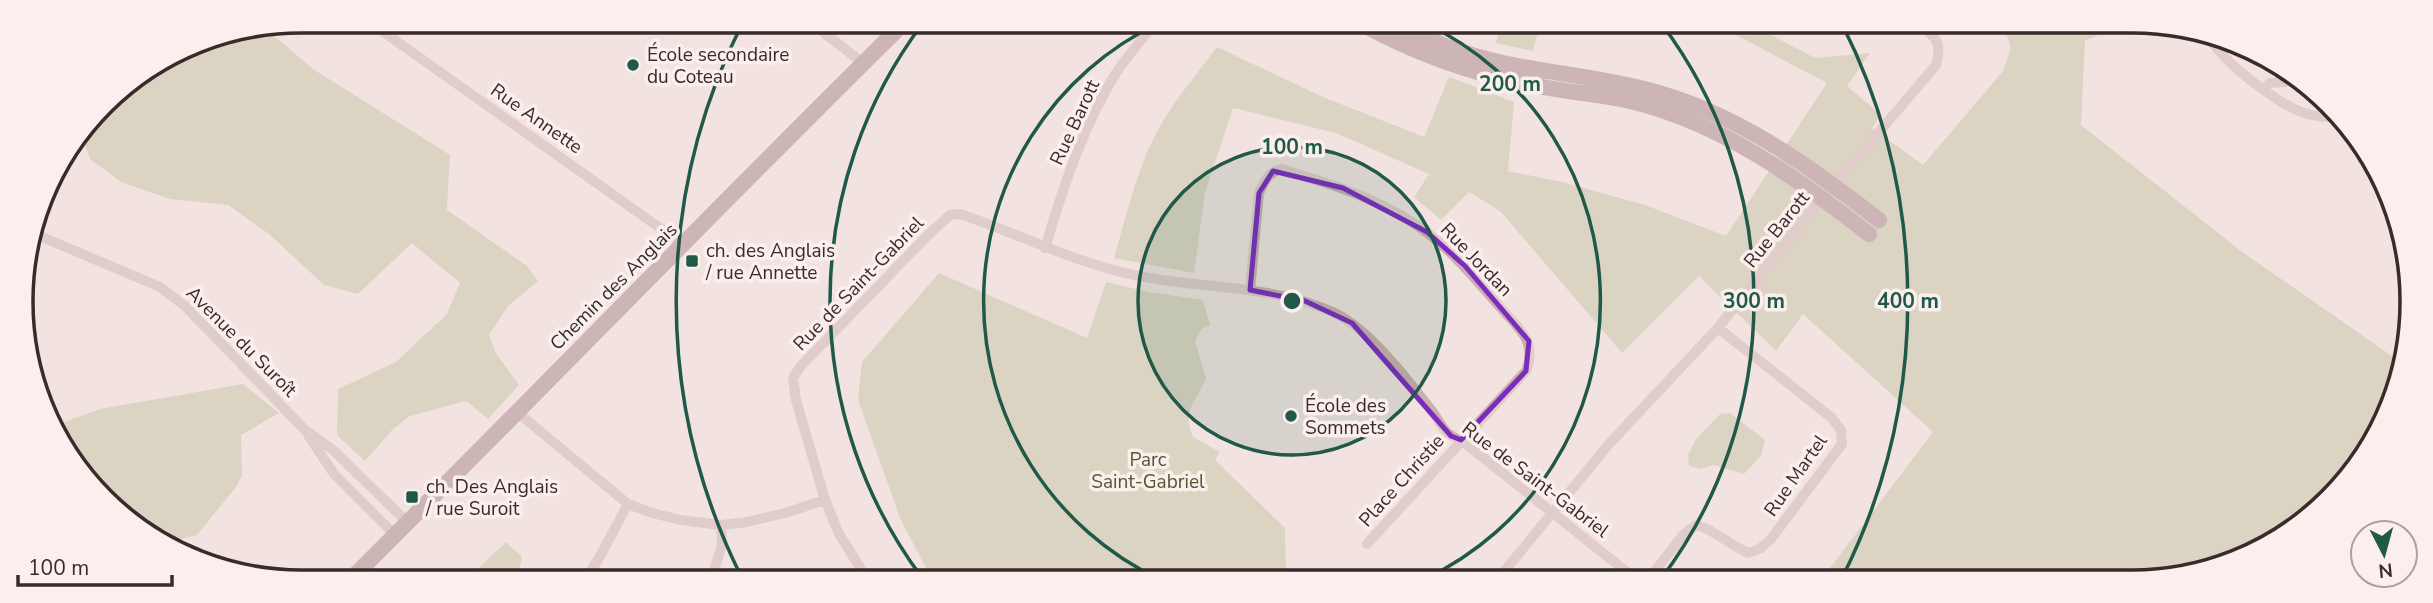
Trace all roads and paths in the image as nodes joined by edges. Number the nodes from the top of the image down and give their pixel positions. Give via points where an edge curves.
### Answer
1 (385, 33) edge
2 (824, 33) edge
3 (894, 33) edge
4 (1147, 33) edge
5 (1379, 33) edge
6 (1419, 33) edge
7 (1931, 33) edge
8 (2217, 47) edge
9 (863, 64) junction
10 (2286, 82) edge
11 (2264, 89) junction
12 (2325, 117) edge
13 (1834, 185) junction
14 (1823, 198) junction
15 (1880, 220) dead end
16 (1869, 233) dead end
17 (41, 237) edge
18 (684, 245) junction
19 (1045, 248) junction
20 (1250, 290) junction
21 (1718, 328) junction
22 (517, 412) junction
23 (305, 430) junction
24 (1461, 439) junction
25 (825, 500) junction
26 (628, 504) junction
27 (1552, 511) junction
28 (407, 522) junction
29 (721, 525) junction
30 (395, 535) junction
31 (1367, 544) dead end
32 (360, 570) edge
33 (592, 570) edge
34 (714, 570) edge
35 (862, 570) edge
36 (1505, 570) edge
37 (1625, 570) edge
38 (1656, 570) edge

1 - 18 street, Rue Annette
2 - 9 street
3 - 9 street, Chemin des Anglais
4 - 19 street, Rue Barott via 1117,72 1098,107
5 - 14 street via 1443,63 1543,88 1639,103 1691,121 1746,146
6 - 13 street via 1462,52 1504,63 1664,94 1765,139
7 - 13 street, Rue Barott via 1940,51 1936,65
8 - 11 street via 2234,67
9 - 18 street, Chemin des Anglais
10 - 11 street via 2270,83
11 - 12 street via 2309,115
13 - 14 street, Rue Barott
13 - 15 street
14 - 16 street
14 - 21 street, Rue Barott
17 - 23 street, Avenue du Suroît via 160,287 185,306
18 - 22 street, Chemin des Anglais
19 - 20 street, Rue de Saint-Gabriel via 1150,279
19 - 25 street, Rue de Saint-Gabriel via 982,221 950,215 800,367 793,378 796,400
20 - 24 street, Rue de Saint-Gabriel via 1306,302 1352,323 1385,355 1445,431
20 - 24 street, Rue Jordan via 1259,192 1273,171 1282,169 1343,188 1390,208 1427,232 1465,266 1529,341 1531,358 1526,371
21 - 27 street, Rue Barott
21 - 38 street, Rue Martel via 1832,418 1841,430 1842,444 1761,548 1749,553 1696,525
22 - 26 street
22 - 28 street, Chemin des Anglais
23 - 28 street, Avenue du Suroît via 333,450
23 - 30 street, Avenue du Suroît via 334,474
24 - 27 street, Rue de Saint-Gabriel
24 - 31 street, Place Christie
25 - 29 street
25 - 35 street, Rue de Saint-Gabriel
26 - 29 street via 681,520
26 - 33 street
27 - 36 street, Rue Barott
27 - 37 street, Rue de Saint-Gabriel
28 - 30 street, Chemin des Anglais
29 - 34 street via 722,545
30 - 32 street, Chemin des Anglais

